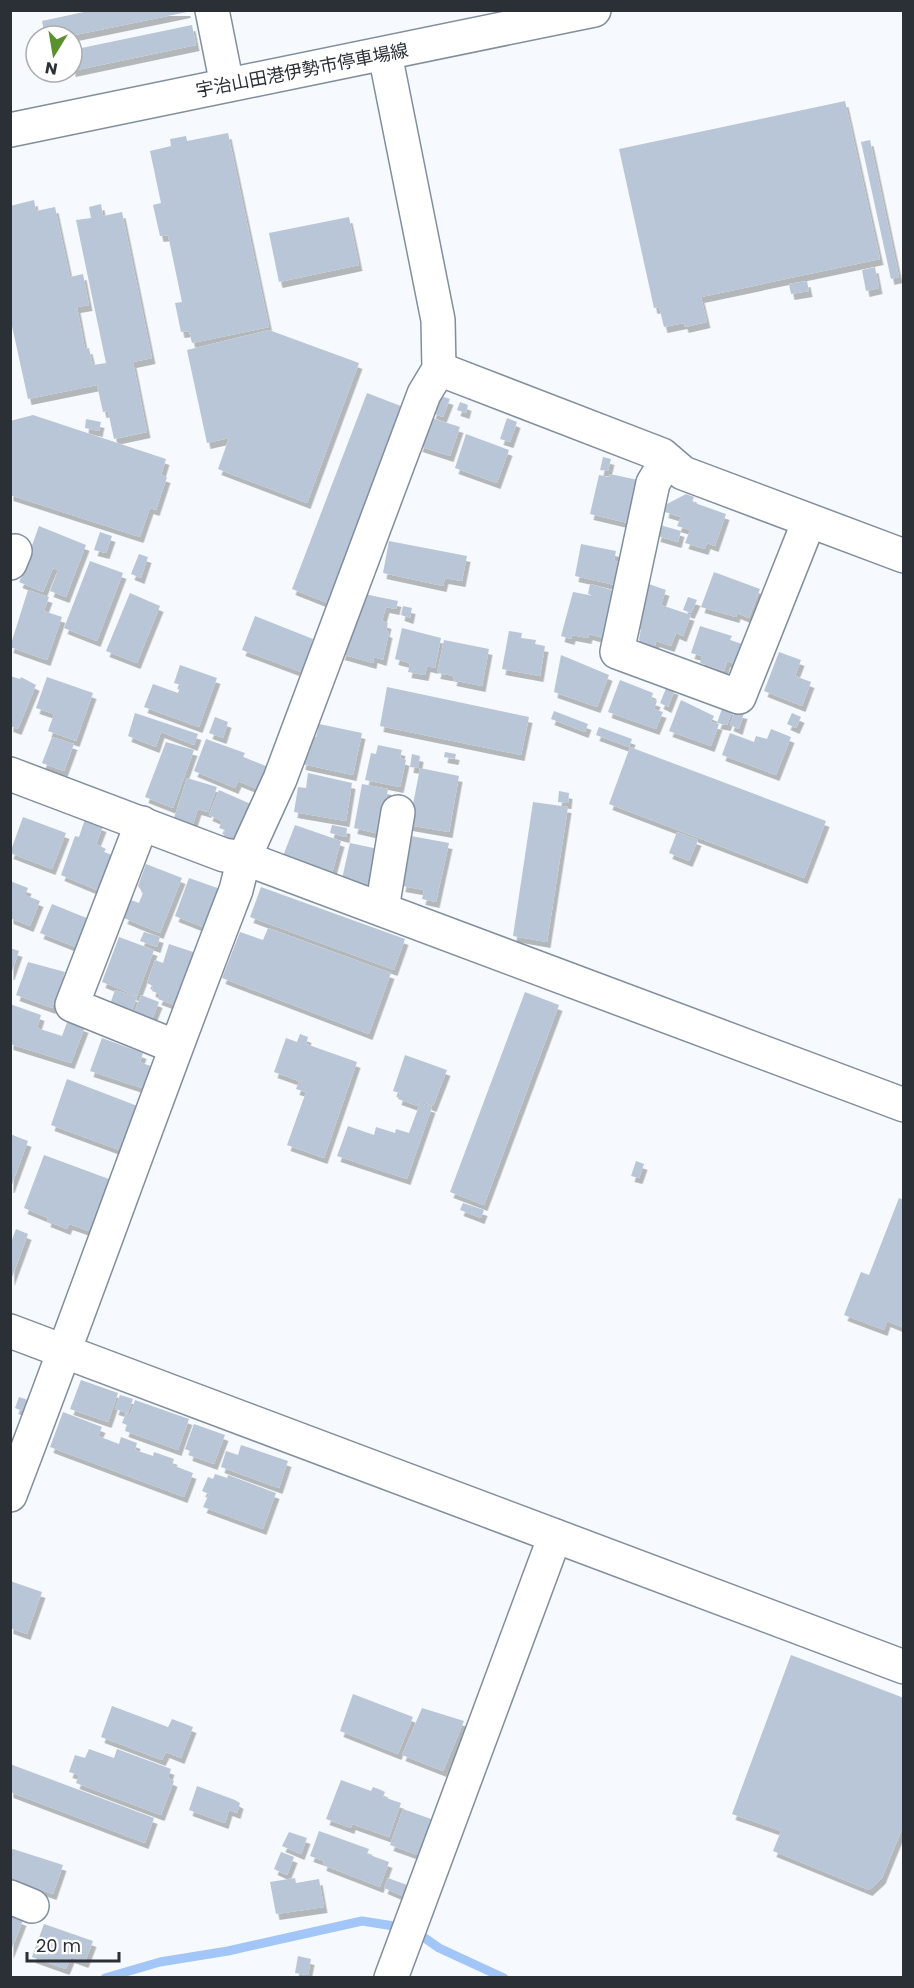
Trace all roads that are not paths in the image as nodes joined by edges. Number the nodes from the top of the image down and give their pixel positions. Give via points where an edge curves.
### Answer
1 (212, 10) edge
2 (594, 10) edge
3 (386, 54) junction
4 (227, 85) junction
5 (10, 130) edge
6 (439, 369) junction
7 (668, 460) junction
8 (809, 521) junction
9 (903, 556) edge
10 (14, 781) edge
11 (398, 812) dead end
12 (142, 823) junction
13 (244, 858) junction
14 (382, 909) junction
15 (176, 1047) junction
16 (903, 1105) edge
17 (10, 1331) edge
18 (65, 1352) junction
19 (10, 1495) edge
20 (555, 1536) junction
21 (903, 1667) edge
22 (391, 1977) edge

1 - 4 street
2 - 3 street, 宇治山田港伊勢市停車場線
3 - 4 street, 宇治山田港伊勢市停車場線
3 - 6 street via 438,320
4 - 5 street, 宇治山田港伊勢市停車場線
6 - 7 street
6 - 13 street via 424,394 280,779
7 - 8 street via 683,474
7 - 8 street via 653,483 617,652 739,697
8 - 9 street
10 - 12 street
11 - 14 street
12 - 13 street via 224,855
12 - 15 street via 72,1005
13 - 14 street
13 - 15 street via 236,890
14 - 16 street
15 - 18 street
17 - 18 street
18 - 19 street
18 - 20 street
20 - 21 street
20 - 22 street

